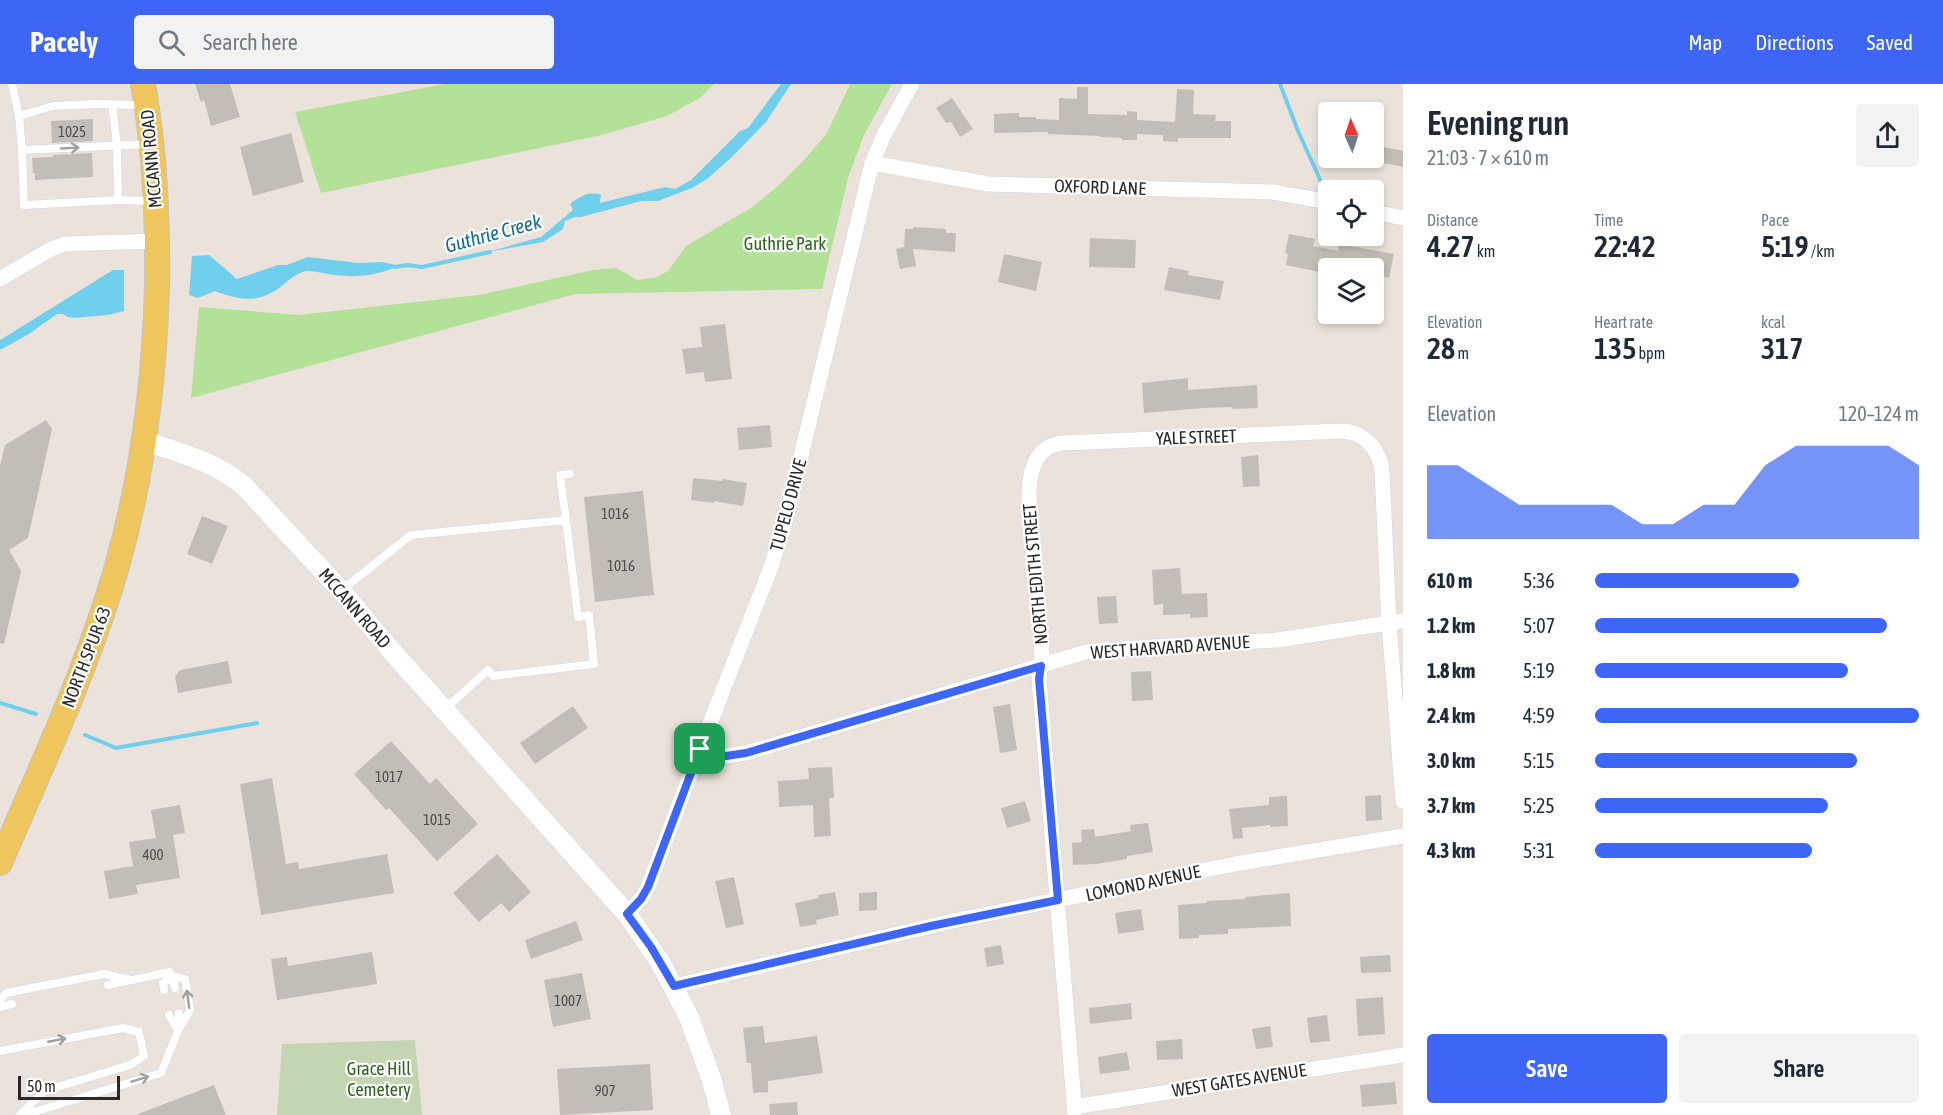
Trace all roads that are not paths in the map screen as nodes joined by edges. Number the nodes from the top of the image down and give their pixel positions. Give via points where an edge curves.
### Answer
1 (12, 84) edge
2 (912, 84) edge
3 (145, 94) edge
4 (112, 104) junction
5 (19, 116) junction
6 (151, 144) junction
7 (117, 145) junction
8 (22, 150) junction
9 (872, 163) junction
10 (118, 200) junction
11 (1318, 200) edge
12 (156, 201) junction
13 (1384, 214) edge
14 (1403, 218) edge
15 (157, 241) junction
16 (0, 279) edge
17 (145, 441) junction
18 (1033, 465) joint
19 (570, 474) dead end
20 (566, 520) junction
21 (341, 591) junction
22 (1396, 622) edge
23 (1041, 666) junction
24 (444, 710) junction
25 (700, 749) junction
26 (1403, 801) edge
27 (1403, 836) edge
28 (0, 863) edge
29 (1058, 900) junction
30 (627, 914) junction
31 (172, 976) junction
32 (131, 980) junction
33 (108, 985) dead end
34 (674, 986) junction
35 (175, 988) dead end
36 (164, 990) dead end
37 (0, 1000) edge
38 (12, 1005) dead end
39 (0, 1007) edge
40 (179, 1013) dead end
41 (169, 1015) dead end
42 (178, 1031) junction
43 (0, 1051) edge
44 (1403, 1055) edge
45 (1075, 1111) edge
46 (22, 1115) edge
47 (720, 1115) edge

1 - 5 lane
2 - 9 street, TUPELO DRIVE
3 - 4 lane
3 - 6 main road, MCCANN ROAD
4 - 5 lane via 53,106
4 - 7 lane
5 - 8 lane
6 - 7 lane
6 - 12 main road, MCCANN ROAD
8 -> 7 lane
7 - 10 lane
8 - 10 lane via 24,205
9 - 11 street, OXFORD LANE via 988,184 1273,192
9 - 25 street, TUPELO DRIVE via 783,530
10 - 12 lane
12 - 15 main road, MCCANN ROAD
13 - 14 street
15 - 16 street via 65,244
15 - 17 main road, MCCANN ROAD via 156,328
17 - 21 street, MCCANN ROAD via 207,463 237,480
17 - 28 main road, NORTH SPUR 63 via 122,547 95,636
18 - 22 street, YALE STREET via 1042,450 1063,443 1347,431 1358,434 1377,454 1382,470
18 - 23 street, NORTH EDITH STREET via 1029,496
19 - 20 lane via 560,475
20 - 21 lane via 411,536
20 - 24 lane via 578,617 589,615 594,664 493,676 488,670
21 - 24 street, MCCANN ROAD
22 - 23 street, WEST HARVARD AVENUE via 1277,640 1095,651
22 - 26 street
23 - 25 street, WEST HARVARD AVENUE via 746,753 726,756
23 - 29 street, NORTH EDITH STREET
24 - 30 street, MCCANN ROAD
25 - 30 street, TUPELO DRIVE via 648,887
27 - 29 street, LOMOND AVENUE via 1235,864
29 - 34 street, LOMOND AVENUE
29 - 45 street, NORTH EDITH STREET
30 - 34 street, MCCANN ROAD
31 - 32 lane via 170,972
31 - 35 lane
31 - 36 lane via 163,982
42 -> 31 lane via 190,1010 185,979
32 - 33 lane
32 - 37 lane via 104,974 6,993
34 - 47 street, MCCANN ROAD via 702,1050
38 - 39 lane
40 - 42 lane
41 - 42 lane
46 -> 42 lane via 161,1073
43 -> 46 lane via 123,1028 139,1032 144,1056 130,1065 44,1091
44 - 45 street, WEST GATES AVENUE

